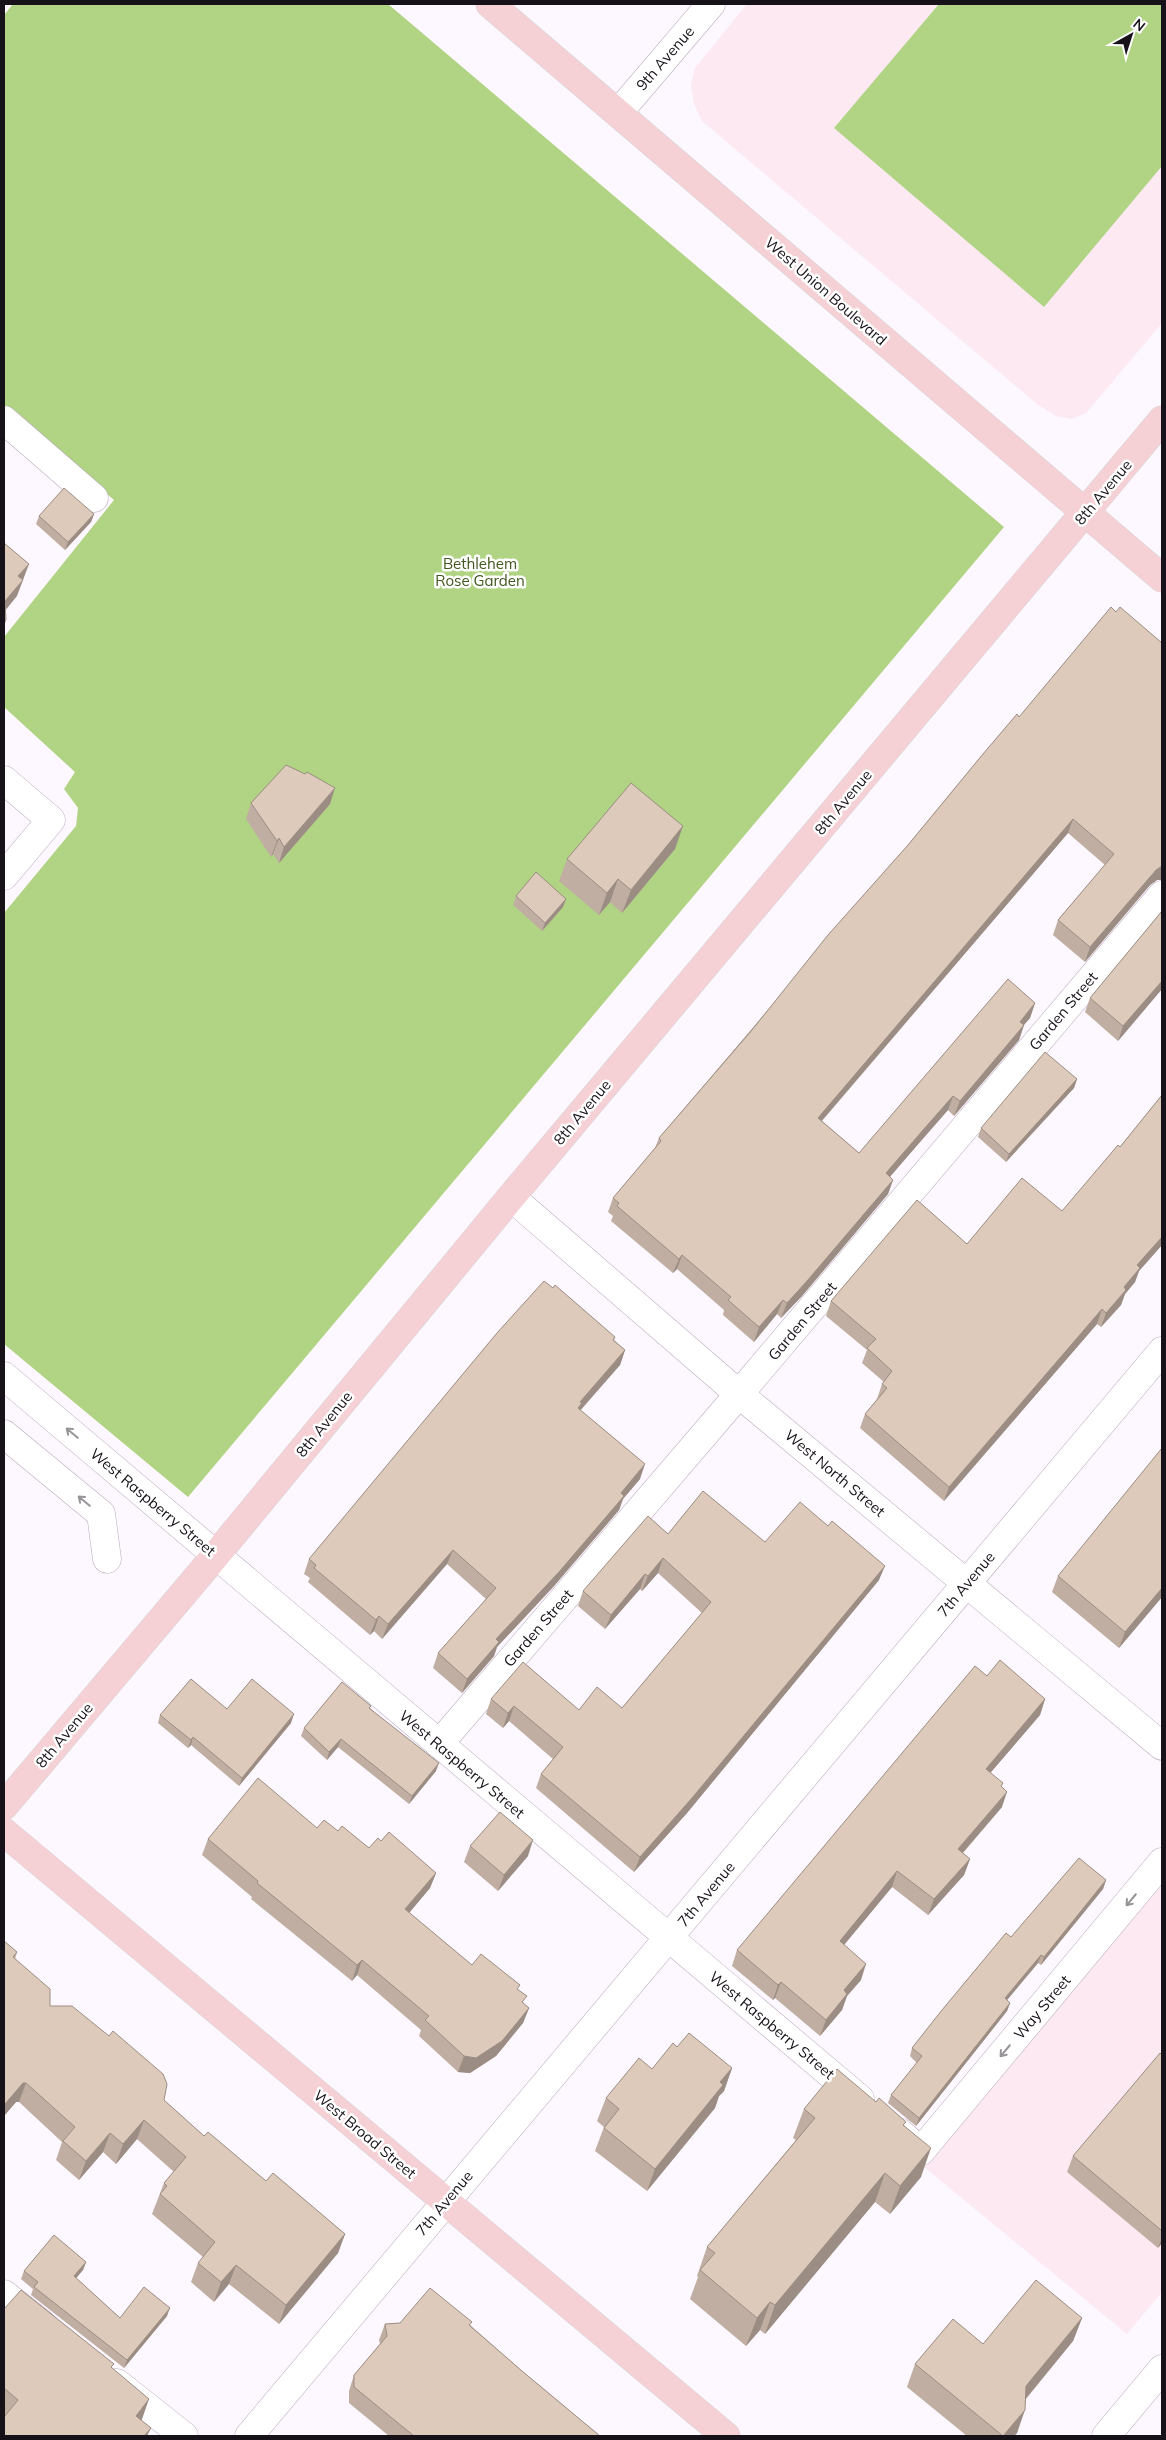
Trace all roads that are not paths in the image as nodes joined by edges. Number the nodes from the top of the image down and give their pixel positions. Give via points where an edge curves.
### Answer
1 (490, 4) edge
2 (711, 4) edge
3 (619, 112) junction
4 (4, 420) edge
5 (1162, 420) edge
6 (94, 498) dead end
7 (1086, 512) junction
8 (1162, 578) edge
9 (4, 780) edge
10 (4, 876) edge
11 (1162, 895) edge
12 (510, 1197) junction
13 (1162, 1352) edge
14 (4, 1376) edge
15 (740, 1394) junction
16 (4, 1434) edge
17 (216, 1555) junction
18 (107, 1558) dead end
19 (966, 1583) junction
20 (439, 1744) junction
21 (1162, 1746) edge
22 (4, 1806) edge
23 (4, 1832) edge
24 (1162, 1862) edge
25 (670, 1938) junction
26 (921, 2151) joint
27 (445, 2201) junction
28 (4, 2294) edge
29 (64, 2341) edge
30 (94, 2365) edge
31 (1162, 2369) edge
32 (184, 2436) edge
33 (249, 2436) edge
34 (726, 2436) edge
35 (1106, 2436) edge

1 - 3 main road, West Union Boulevard
2 - 3 street, 9th Avenue
3 - 7 main road, West Union Boulevard via 1036,473
4 - 6 street
5 - 7 main road, 8th Avenue
7 - 8 main road, West Union Boulevard
7 - 12 main road, 8th Avenue
9 - 10 street via 51,820
11 - 15 street, Garden Street
12 - 15 street, West North Street
12 - 17 main road, 8th Avenue
13 - 19 street, 7th Avenue
17 -> 14 street, West Raspberry Street
15 - 19 street, West North Street
15 - 20 street, Garden Street
18 -> 16 street via 100,1514
17 - 20 street, West Raspberry Street
17 - 22 main road, 8th Avenue
19 - 21 street, West North Street
19 - 25 street, 7th Avenue
20 - 25 street, West Raspberry Street
23 - 27 main road, West Broad Street
24 -> 26 street, Way Street
25 - 26 street, West Raspberry Street
25 - 27 street, 7th Avenue
27 - 33 street, 7th Avenue
27 - 34 main road, West Broad Street
28 - 29 street
30 - 32 street
31 - 35 street

